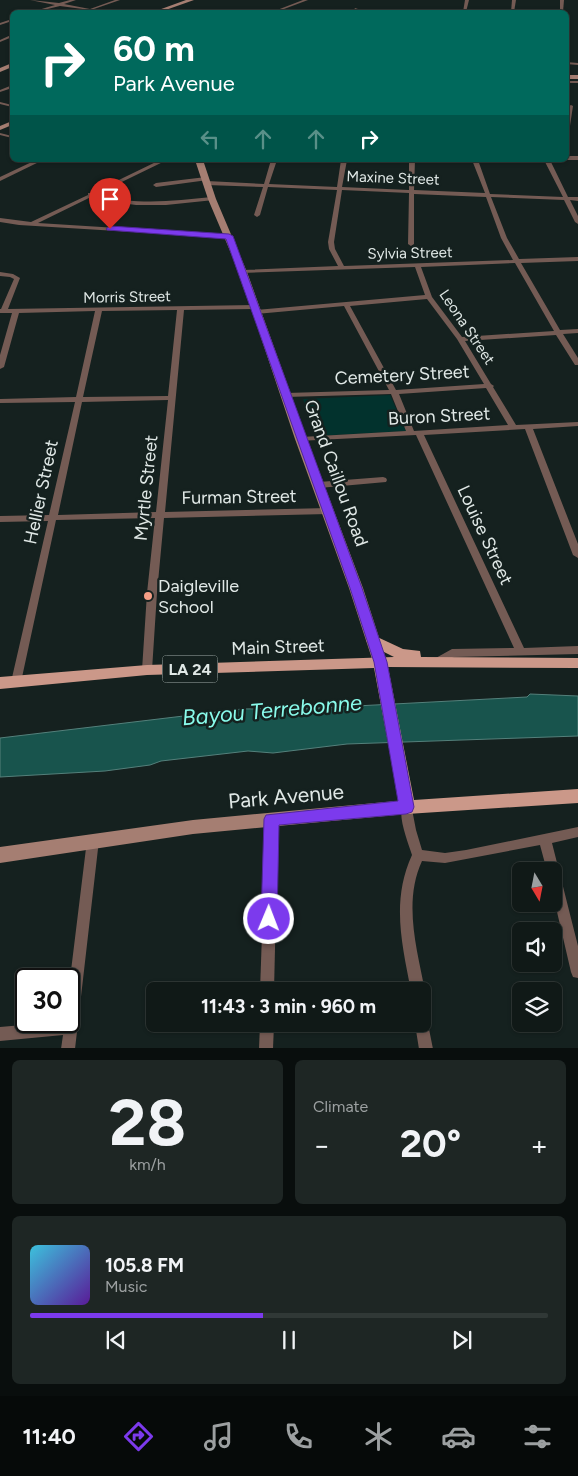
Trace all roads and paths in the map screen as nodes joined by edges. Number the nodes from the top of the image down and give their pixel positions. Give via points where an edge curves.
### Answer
1 (32, 0) edge
2 (74, 0) edge
3 (118, 0) edge
4 (191, 0) edge
5 (306, 0) edge
6 (59, 5) junction
7 (43, 10) edge
8 (89, 10) joint
9 (162, 10) edge
10 (279, 10) edge
11 (571, 106) dead end
12 (569, 119) edge
13 (36, 162) edge
14 (160, 162) edge
15 (200, 162) edge
16 (273, 162) edge
17 (344, 162) edge
18 (412, 162) edge
19 (476, 162) edge
20 (548, 162) edge
21 (0, 169) edge
22 (14, 173) junction
23 (0, 179) edge
24 (207, 181) junction
25 (156, 185) dead end
26 (266, 186) junction
27 (339, 189) junction
28 (412, 192) junction
29 (90, 194) junction
30 (487, 195) junction
31 (566, 198) junction
32 (212, 199) junction
33 (578, 199) edge
34 (257, 215) dead end
35 (0, 220) edge
36 (578, 222) edge
37 (31, 224) junction
38 (229, 236) junction
39 (411, 244) dead end
40 (578, 259) edge
41 (517, 262) junction
42 (418, 266) junction
43 (341, 267) junction
44 (243, 272) junction
45 (0, 274) edge
46 (429, 297) junction
47 (346, 304) junction
48 (181, 308) junction
49 (99, 310) junction
50 (255, 310) junction
51 (2, 311) edge
52 (16, 311) junction
53 (578, 331) edge
54 (558, 332) junction
55 (460, 339) junction
56 (578, 363) edge
57 (0, 367) edge
58 (490, 386) junction
59 (394, 392) junction
60 (286, 395) junction
61 (172, 398) junction
62 (79, 399) junction
63 (0, 401) edge
64 (578, 424) edge
65 (513, 427) junction
66 (528, 427) junction
67 (415, 433) junction
68 (301, 439) junction
69 (382, 480) dead end
70 (319, 486) junction
71 (328, 511) junction
72 (160, 515) junction
73 (52, 517) junction
74 (0, 519) edge
75 (578, 555) edge
76 (373, 640) junction
77 (578, 650) edge
78 (522, 652) junction
79 (380, 662) junction
80 (435, 662) junction
81 (578, 663) edge
82 (147, 670) junction
83 (16, 682) junction
84 (0, 683) edge
85 (578, 796) edge
86 (406, 807) junction
87 (272, 819) junction
88 (578, 832) edge
89 (93, 840) junction
90 (545, 840) junction
91 (0, 855) edge
92 (418, 855) junction
93 (551, 862) edge
94 (562, 907) edge
95 (77, 968) edge
96 (578, 972) edge
97 (267, 982) edge
98 (417, 982) edge
99 (15, 1032) edge
100 (267, 1032) edge
101 (423, 1032) edge
102 (69, 1033) edge
103 (0, 1034) edge
104 (68, 1048) edge
105 (266, 1048) edge
106 (426, 1048) edge

1 - 6 street
2 - 6 street
3 - 8 street
4 - 9 main road
5 - 10 street
6 - 7 street
6 - 8 street
11 - 12 street
13 - 22 street
14 - 29 street
15 - 24 main road, Grand Caillou Road
16 - 26 street
17 - 27 street
18 - 28 street
19 - 30 street
20 - 31 street
21 - 22 street
22 - 23 street
24 - 25 street, Maxine Street
24 - 26 street, Maxine Street
24 - 32 main road, Grand Caillou Road
26 - 27 street, Maxine Street
26 - 34 street
27 - 28 street, Maxine Street
27 - 43 street via 331,242
28 - 30 street, Maxine Street
28 - 39 street
29 - 32 street via 111,202 138,204
29 - 37 street
30 - 31 street, Maxine Street
30 - 41 street
31 - 33 street, Maxine Street
31 - 36 street
32 - 38 main road, Grand Caillou Road
35 - 37 street
37 - 38 street
38 - 44 main road, Grand Caillou Road
40 - 41 street, Sylvia Street
41 - 42 street, Sylvia Street
41 - 54 street
42 - 43 street, Sylvia Street
42 - 46 street, Leona Street
43 - 44 street, Sylvia Street
44 - 50 main road, Grand Caillou Road
45 - 51 street via 17,278
46 - 47 street, Morris Street
46 - 55 street, Leona Street
47 - 50 street, Morris Street
47 - 59 street, Louise Street
48 - 49 street, Morris Street
48 - 50 street, Morris Street
48 - 61 street, Myrtle Street
49 - 52 street, Morris Street
49 - 62 street, Hellier Street
50 - 60 main road, Grand Caillou Road
51 - 52 street, Morris Street
52 - 57 street
53 - 54 street
54 - 55 street
54 - 56 street
55 - 58 street, Leona Street
58 - 59 street, Cemetery Street
58 - 65 street, Leona Street
59 - 60 street, Cemetery Street
59 - 67 street, Louise Street
60 - 68 main road, Grand Caillou Road
61 - 62 street
61 - 72 street, Myrtle Street
62 - 63 street
62 - 73 street, Hellier Street
64 - 66 street, Buron Street
65 - 66 street, Buron Street
65 - 67 street, Buron Street
66 - 75 street
67 - 68 street, Buron Street
67 - 78 street, Louise Street
68 - 70 main road, Grand Caillou Road
69 - 70 street
70 - 71 main road, Grand Caillou Road
71 - 72 street, Furman Street
71 - 76 main road, Grand Caillou Road
72 - 73 street, Furman Street
72 - 82 street, Myrtle Street
73 - 74 street, Furman Street
73 - 83 street, Hellier Street
76 - 79 main road, Grand Caillou Road
76 - 80 main road via 395,652 423,655
77 - 78 street, Main Street
78 - 80 street, Main Street via 452,653
79 - 80 main road, Main Street / LA 24
79 - 82 main road, Main Street / LA 24
79 - 86 main road, Grand Caillou Road
80 - 81 main road, Main Street / LA 24
82 - 83 main road, Main Street / LA 24
83 - 84 main road, Main Street / LA 24
85 - 86 main road, Park Avenue
86 - 87 main road, Park Avenue
86 - 92 street
87 - 89 main road, Park Avenue
87 - 97 street
88 - 90 street
89 - 91 main road, Park Avenue
89 - 95 street
90 - 92 street via 445,858
90 - 93 street
92 - 98 street via 406,887 407,920
94 - 96 street
99 - 103 street
100 - 105 street
101 - 106 street
102 - 104 street

